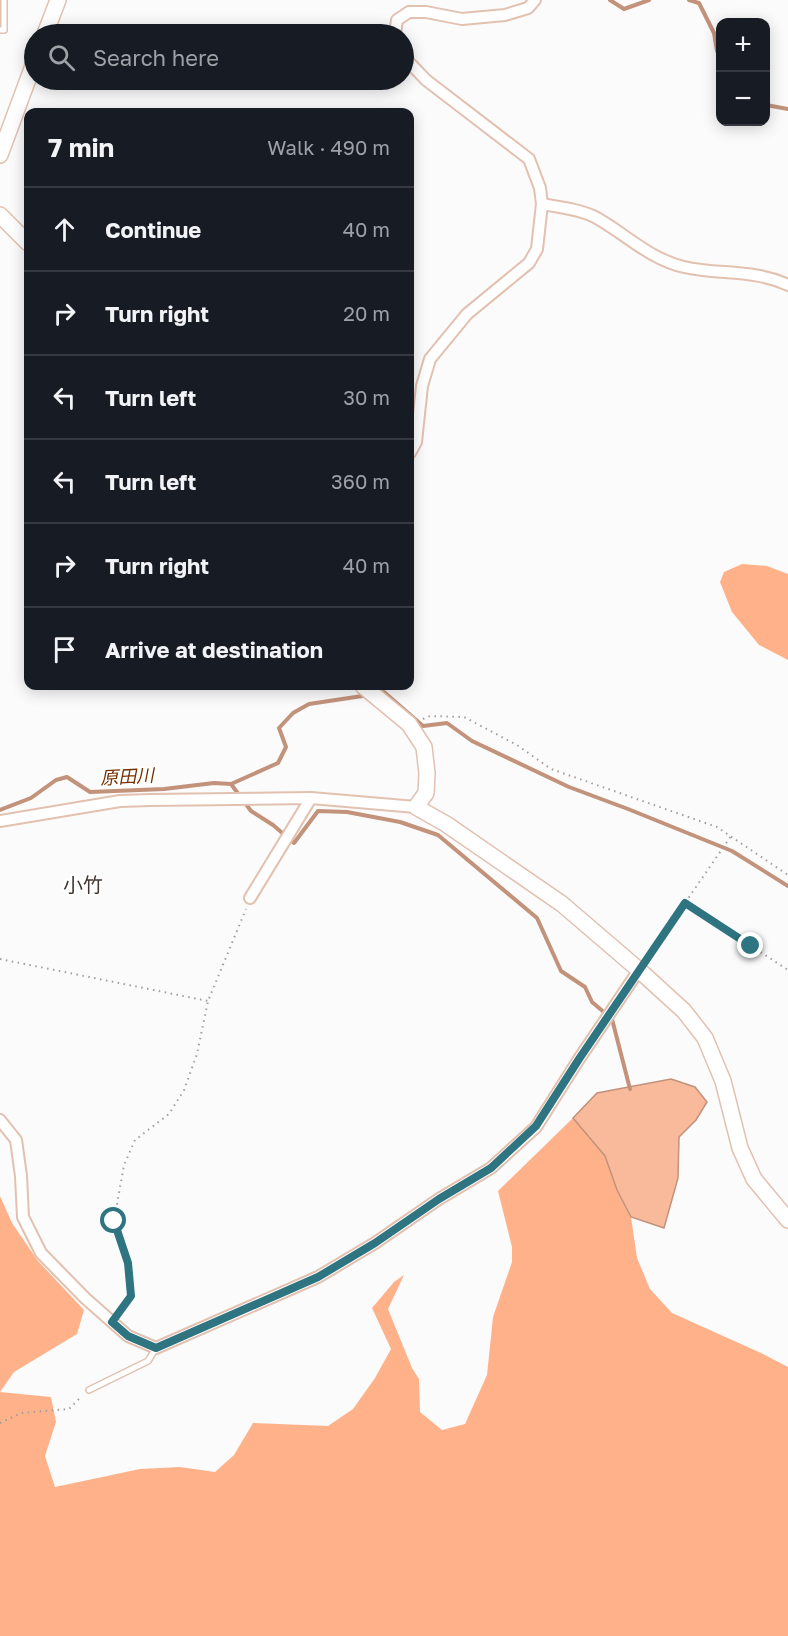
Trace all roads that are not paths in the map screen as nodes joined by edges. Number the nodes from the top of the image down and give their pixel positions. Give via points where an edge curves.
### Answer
1 (4, 0) edge
2 (58, 0) edge
3 (535, 0) edge
4 (49, 24) edge
5 (397, 24) edge
6 (0, 30) edge
7 (414, 67) edge
8 (24, 90) edge
9 (0, 155) edge
10 (542, 204) junction
11 (0, 215) edge
12 (24, 239) edge
13 (788, 285) edge
14 (414, 446) edge
15 (368, 690) edge
16 (311, 798) junction
17 (416, 807) junction
18 (0, 820) edge
19 (250, 898) road end
20 (639, 970) junction
21 (0, 1120) edge
22 (788, 1220) edge
23 (156, 1348) junction
24 (88, 1390) road end

1 - 6 lane via 4,30
2 - 4 street
3 - 5 street via 528,8 505,15 462,19 409,12
7 - 10 street via 529,159
8 - 9 street
10 - 13 street via 595,217 654,256 683,267 747,272
10 - 14 street via 537,249 529,263 467,314 430,359
11 - 12 street
15 - 17 street via 409,724 424,747 426,793
16 - 17 street
16 - 18 street via 120,801
16 - 19 street
17 - 20 street via 562,904
20 - 22 street via 684,1011 705,1038 723,1081 740,1148 754,1179
20 - 23 street via 536,1126 491,1168 318,1277
21 - 23 street via 16,1140 23,1217 41,1252 128,1336
23 - 24 lane via 148,1361

